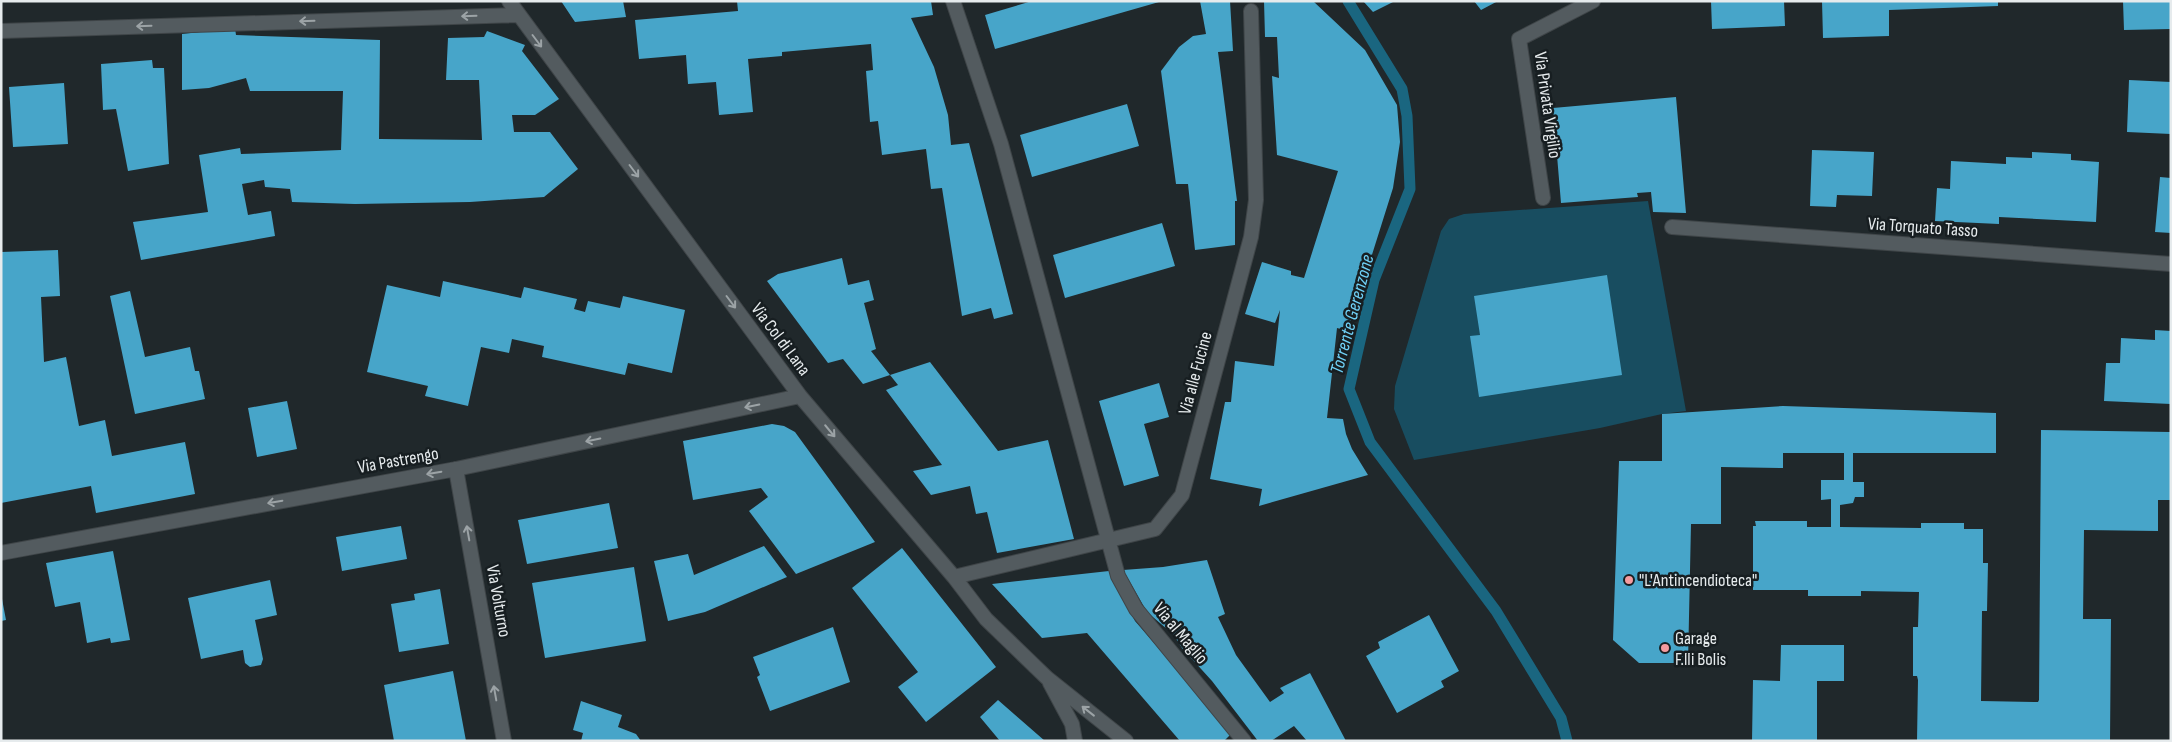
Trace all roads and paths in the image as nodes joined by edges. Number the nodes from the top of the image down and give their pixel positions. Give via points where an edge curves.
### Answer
1 (509, 1) edge
2 (953, 1) edge
3 (1593, 1) edge
4 (1251, 11) dead end
5 (518, 15) junction
6 (1, 31) edge
7 (1542, 198) dead end
8 (1672, 227) dead end
9 (2171, 264) edge
10 (800, 396) junction
11 (456, 469) junction
12 (1110, 539) junction
13 (1, 552) edge
14 (954, 577) junction
15 (1047, 678) junction
16 (504, 741) edge
17 (1075, 741) edge
18 (1126, 741) edge
19 (1244, 741) edge

1 - 5 street, Via Col di Lana
2 - 12 street, Via al Maglio via 1001,144
3 - 7 street, Via Privata Virgilio via 1520,39
4 - 12 street, Via alle Fucine via 1256,200 1252,237 1182,495 1155,529
5 -> 6 street
5 -> 10 street, Via Col di Lana
8 - 9 street, Via Torquato Tasso
10 -> 11 street, Via Pastrengo
10 -> 14 street, Via Col di Lana
11 -> 13 street, Via Pastrengo
16 -> 11 street, Via Volturno
12 - 14 street, Via alle Fucine
12 - 19 street, Via al Maglio via 1118,576 1136,608
14 - 15 street, Via Col di Lana via 986,619
15 - 17 street, Via Col di Lana via 1072,724
18 -> 15 street, Via Col di Lana

